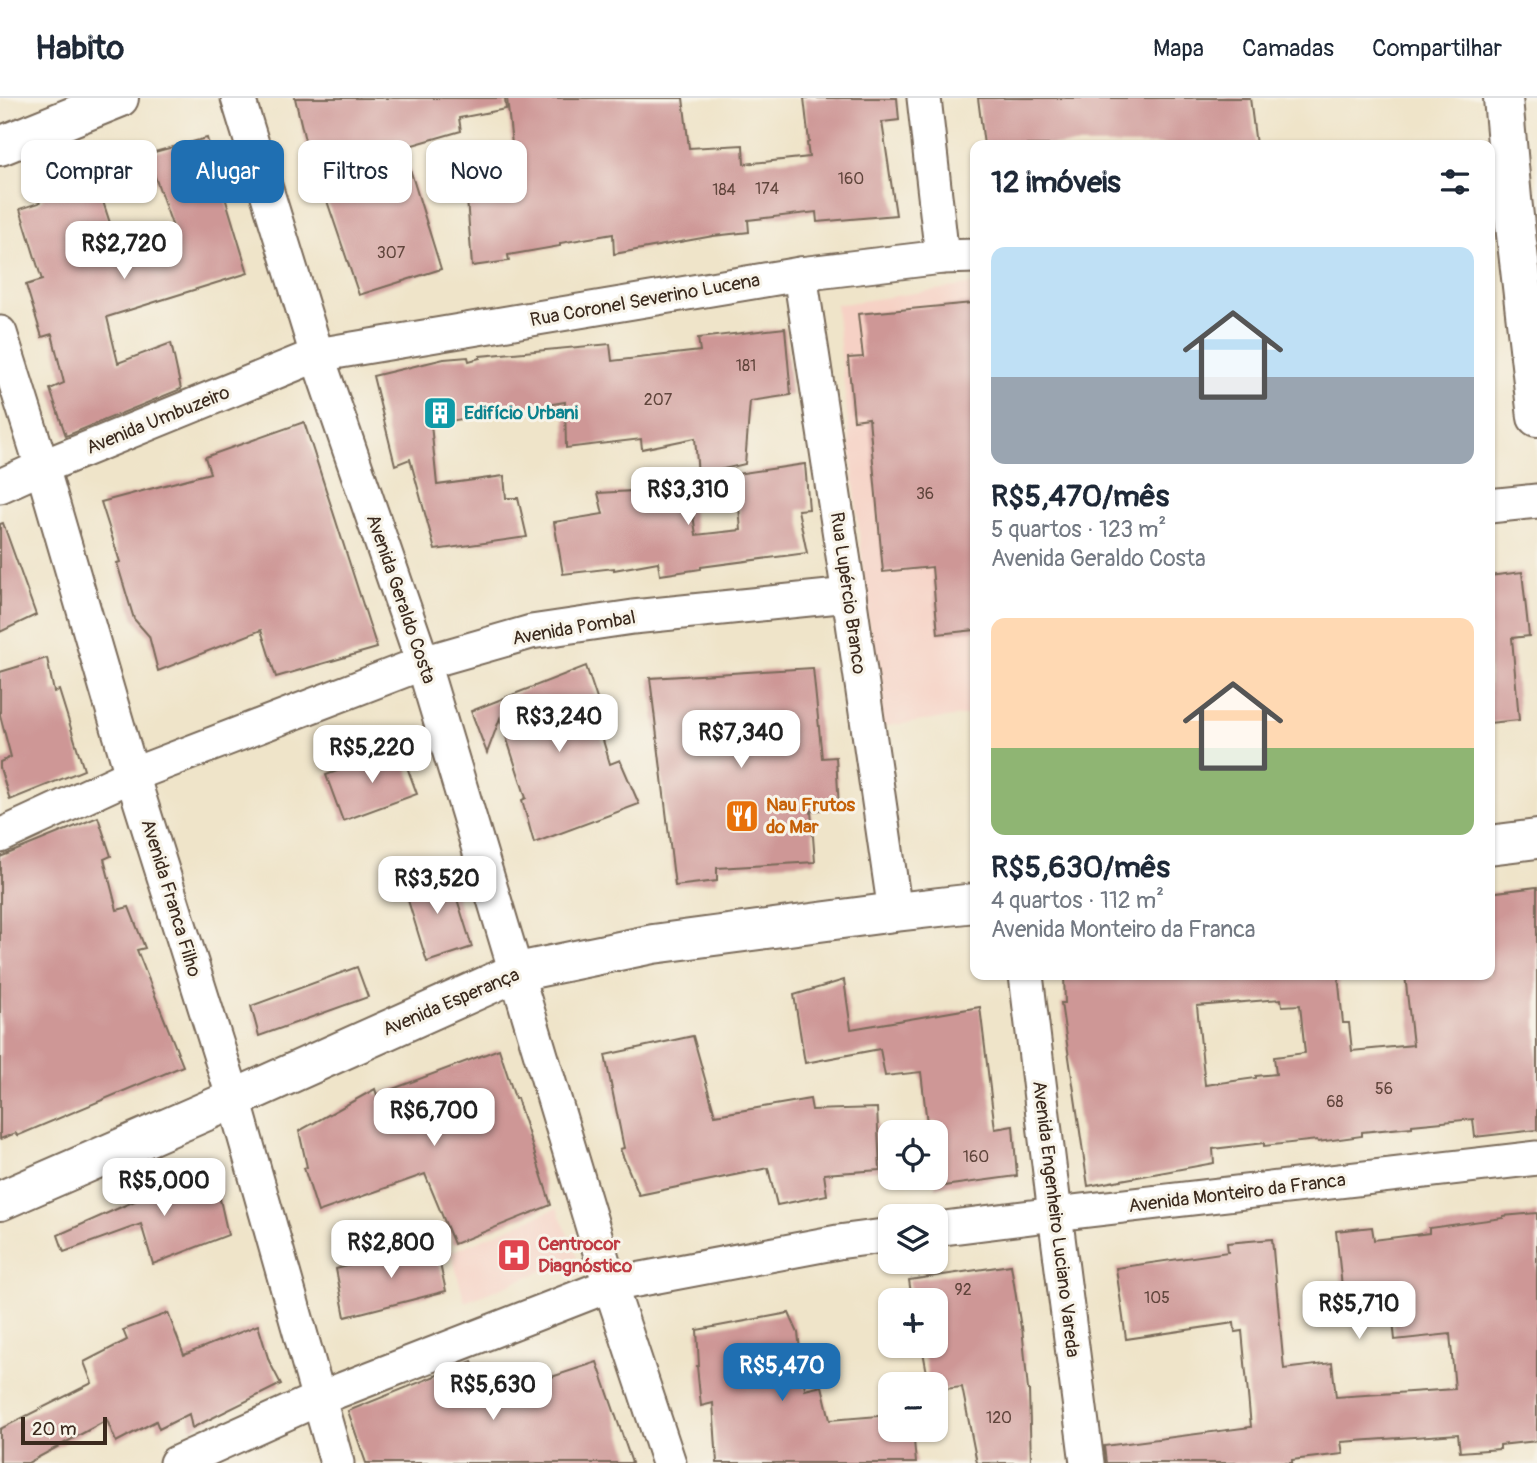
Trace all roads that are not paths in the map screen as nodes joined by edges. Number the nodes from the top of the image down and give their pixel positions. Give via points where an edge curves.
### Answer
1 (118, 98) edge
2 (238, 98) edge
3 (924, 98) edge
4 (1503, 98) edge
5 (0, 146) edge
6 (1501, 200) edge
7 (970, 256) edge
8 (942, 257) junction
9 (800, 274) junction
10 (0, 333) edge
11 (317, 355) junction
12 (1537, 417) edge
13 (42, 467) junction
14 (0, 486) edge
15 (1537, 501) edge
16 (1495, 505) edge
17 (849, 595) junction
18 (423, 663) junction
19 (132, 775) junction
20 (0, 836) edge
21 (1537, 839) edge
22 (1495, 844) edge
23 (970, 904) edge
24 (895, 912) junction
25 (517, 972) junction
26 (1028, 980) edge
27 (234, 1099) junction
28 (1537, 1158) edge
29 (0, 1201) edge
30 (1055, 1213) junction
31 (948, 1227) edge
32 (878, 1237) edge
33 (610, 1285) junction
34 (320, 1398) junction
35 (176, 1463) edge
36 (337, 1463) edge
37 (669, 1463) edge
38 (1087, 1463) edge

1 - 5 main road
2 - 11 street, Avenida Geraldo Costa
3 - 8 street
4 - 6 main road
6 - 12 main road
7 - 8 street, Rua Coronel Severino Lucena
8 - 9 street, Rua Coronel Severino Lucena
9 - 11 street, Rua Coronel Severino Lucena
9 - 17 street, Rua Lupércio Branco
10 - 13 street, Avenida Franca Filho
11 - 13 street, Avenida Umbuzeiro
11 - 18 street, Avenida Geraldo Costa
13 - 14 street, Avenida Umbuzeiro
13 - 19 street, Avenida Franca Filho
15 - 16 street
17 - 18 street, Avenida Pombal via 531,632
17 - 24 street, Rua Lupércio Branco
18 - 19 street, Avenida Pombal
18 - 25 street, Avenida Geraldo Costa
19 - 20 street, Avenida Pombal
19 - 27 street, Avenida Franca Filho
21 - 22 main road
23 - 24 main road, Avenida Esperança
24 - 25 main road, Avenida Esperança via 653,944
25 - 27 main road, Avenida Esperança
25 - 33 street, Avenida Geraldo Costa
26 - 30 street, Avenida Engenheiro Luciano Vareda
27 - 29 main road, Avenida Esperança
27 - 34 street, Avenida Franca Filho
28 - 30 street, Avenida Monteiro da Franca
30 - 31 street, Avenida Monteiro da Franca
30 - 38 street, Avenida Engenheiro Luciano Vareda
32 - 33 street
33 - 34 street
33 - 37 street, Avenida Geraldo Costa
34 - 35 street
34 - 36 street, Avenida Franca Filho

